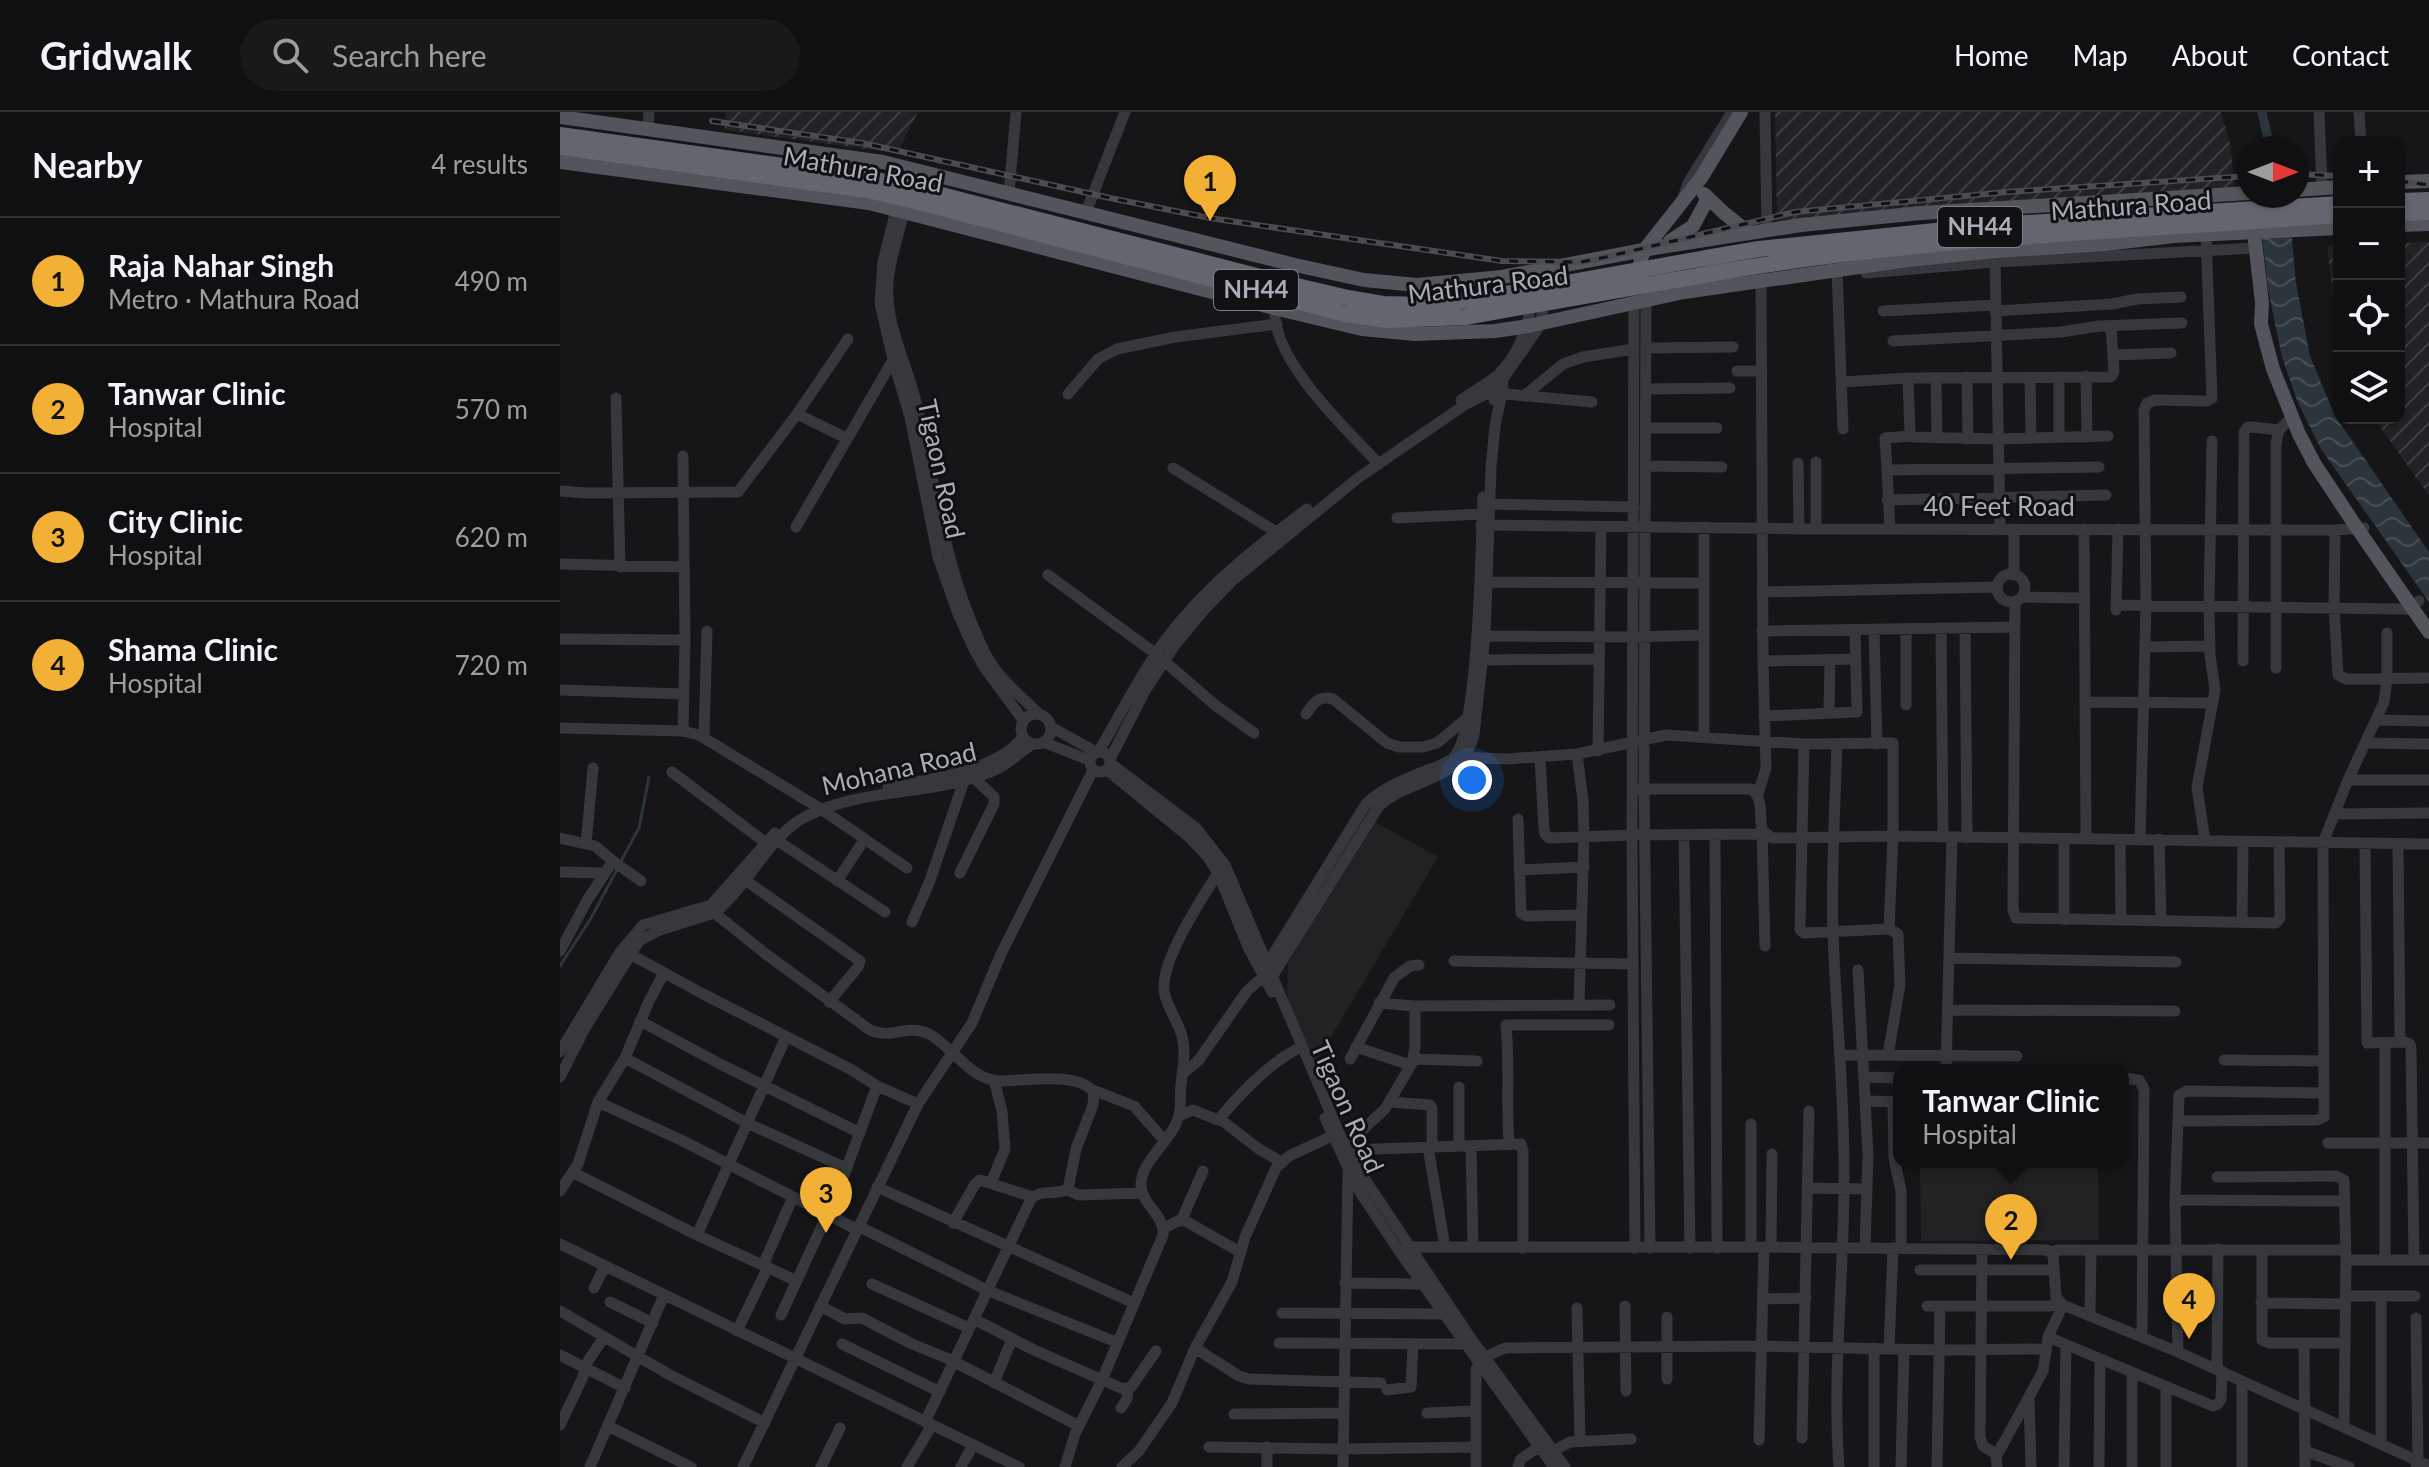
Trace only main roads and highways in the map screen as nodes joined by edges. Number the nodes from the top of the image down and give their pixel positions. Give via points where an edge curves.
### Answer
1 (1741, 112) edge
2 (560, 117) edge
3 (594, 117) edge
4 (560, 135) edge
5 (560, 147) edge
6 (560, 162) edge
7 (806, 176) junction
8 (1699, 181) junction
9 (2429, 181) edge
10 (2405, 182) edge
11 (2333, 187) edge
12 (2309, 189) edge
13 (2237, 194) edge
14 (1708, 198) junction
15 (2429, 200) edge
16 (2405, 201) edge
17 (2333, 206) edge
18 (2429, 212) edge
19 (2405, 213) edge
20 (2333, 215) edge
21 (2296, 218) junction
22 (2257, 224) junction
23 (2429, 224) edge
24 (2405, 225) edge
25 (2333, 227) edge
26 (1748, 232) junction
27 (1683, 243) junction
28 (1651, 245) junction
29 (1591, 260) junction
30 (1690, 291) junction
31 (1640, 300) junction
32 (2262, 303) junction
33 (1599, 310) junction
34 (2361, 528) junction
35 (2415, 604) junction
36 (2429, 616) edge
37 (2429, 632) edge

1 - 8 main road
2 - 3 main road
3 - 29 main road via 883,162 1383,283 1502,277
4 - 7 highway, Mathura Road / NH44
5 - 7 highway, Mathura Road / NH44
6 - 33 main road via 869,203 1276,316 1362,329 1484,332
7 - 22 highway, Mathura Road / NH44, bridge via 868,178 1383,304 1477,299 1708,266 1759,249 1994,225
8 - 14 main road
8 - 28 main road
9 - 10 main road
11 - 12 main road
13 - 26 main road via 1921,213
14 - 26 main road
14 - 28 main road via 1693,226 1679,237
15 - 16 highway
17 - 21 highway, Mathura Road / NH44
18 - 19 highway
20 - 21 highway, Mathura Road / NH44
21 - 22 highway, Mathura Road / NH44
21 - 22 main road
21 - 25 main road, Mathura Road
22 - 30 main road
22 - 32 main road
23 - 24 main road
26 - 27 main road
27 - 28 main road
27 - 30 main road via 1680,268
28 - 29 main road
28 - 31 main road via 1641,259
29 - 33 main road via 1597,271
30 - 31 main road
31 - 33 main road
32 - 34 main road via 2308,437
32 - 34 main road via 2269,359 2292,417 2308,453
34 - 35 main road
35 - 36 main road
35 - 37 main road

